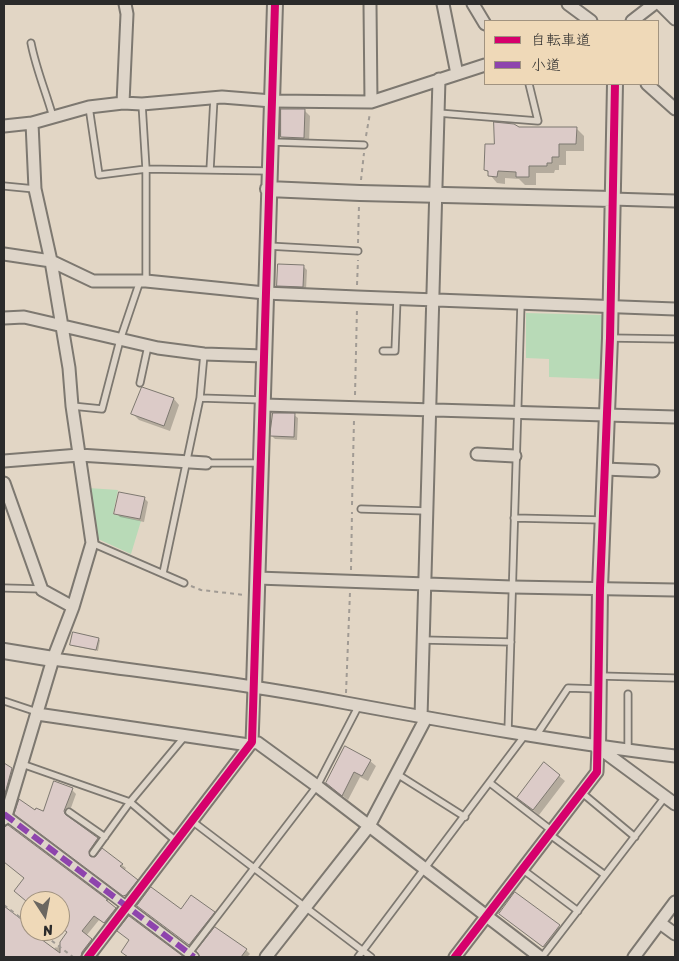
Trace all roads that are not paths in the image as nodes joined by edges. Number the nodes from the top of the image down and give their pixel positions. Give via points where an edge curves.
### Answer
1 (125, 4) edge
2 (274, 4) edge
3 (370, 4) edge
4 (443, 4) edge
5 (473, 4) edge
6 (568, 4) edge
7 (654, 4) edge
8 (660, 4) edge
9 (675, 19) edge
10 (590, 20) edge
11 (633, 20) edge
12 (484, 22) edge
13 (31, 44) dead end
14 (484, 65) edge
15 (456, 74) junction
16 (439, 79) junction
17 (529, 85) edge
18 (615, 85) edge
19 (648, 85) edge
20 (214, 98) junction
21 (272, 100) junction
22 (371, 102) junction
23 (123, 103) junction
24 (142, 104) junction
25 (89, 107) junction
26 (675, 110) edge
27 (438, 114) junction
28 (53, 117) junction
29 (4, 123) edge
30 (32, 124) junction
31 (270, 142) junction
32 (364, 145) dead end
33 (146, 169) junction
34 (210, 170) junction
35 (269, 172) junction
36 (4, 186) edge
37 (35, 189) junction
38 (268, 189) junction
39 (436, 194) junction
40 (612, 198) junction
41 (675, 201) edge
42 (267, 246) junction
43 (358, 251) dead end
44 (4, 254) edge
45 (50, 261) junction
46 (143, 281) junction
47 (265, 293) junction
48 (397, 299) junction
49 (432, 300) junction
50 (521, 303) junction
51 (610, 307) junction
52 (675, 309) edge
53 (4, 318) edge
54 (61, 324) junction
55 (610, 338) junction
56 (675, 339) edge
57 (120, 340) junction
58 (148, 346) junction
59 (383, 350) dead end
60 (204, 354) junction
61 (264, 356) junction
62 (140, 383) dead end
63 (200, 398) junction
64 (263, 403) junction
65 (72, 406) junction
66 (430, 410) junction
67 (517, 413) junction
68 (606, 415) junction
69 (675, 417) edge
70 (477, 454) dead end
71 (79, 455) junction
72 (516, 456) junction
73 (4, 460) edge
74 (186, 463) junction
75 (206, 463) joint
76 (262, 463) junction
77 (604, 469) junction
78 (653, 471) dead end
79 (4, 483) edge
80 (7, 502) edge
81 (361, 509) dead end
82 (427, 511) junction
83 (514, 518) junction
84 (602, 520) junction
85 (92, 542) junction
86 (163, 573) junction
87 (257, 578) junction
88 (184, 583) road end
89 (425, 584) junction
90 (512, 587) junction
91 (4, 588) edge
92 (600, 588) junction
93 (42, 590) junction
94 (675, 590) edge
95 (73, 607) junction
96 (423, 640) junction
97 (511, 642) junction
98 (4, 651) edge
99 (53, 659) junction
100 (675, 678) edge
101 (599, 682) junction
102 (254, 688) junction
103 (628, 694) dead end
104 (4, 701) edge
105 (359, 705) junction
106 (37, 713) junction
107 (423, 718) junction
108 (508, 731) junction
109 (531, 735) junction
110 (185, 736) junction
111 (251, 744) junction
112 (598, 747) junction
113 (628, 751) junction
114 (675, 756) edge
115 (22, 764) junction
116 (396, 773) junction
117 (490, 783) junction
118 (317, 786) junction
119 (581, 792) junction
120 (665, 797) junction
121 (130, 802) junction
122 (675, 804) edge
123 (69, 812) dead end
124 (4, 816) edge
125 (465, 817) junction
126 (192, 821) junction
127 (368, 826) junction
128 (550, 832) junction
129 (105, 837) junction
130 (634, 837) junction
131 (176, 841) junction
132 (93, 853) dead end
133 (254, 869) junction
134 (425, 870) junction
135 (522, 870) junction
136 (605, 875) junction
137 (675, 902) edge
138 (127, 906) junction
139 (305, 909) junction
140 (578, 911) junction
141 (486, 916) junction
142 (660, 923) junction
143 (675, 934) edge
144 (363, 951) junction
145 (191, 955) edge
146 (88, 957) edge
147 (266, 957) edge
148 (358, 957) edge
149 (371, 957) edge
150 (455, 957) edge
151 (541, 957) edge
152 (634, 957) edge

1 - 23 street
2 - 21 street
3 - 22 street
4 - 15 street
5 - 12 street
6 - 10 street
7 - 11 street
8 - 9 street
13 - 28 lane
14 - 15 street
15 - 16 street
16 - 22 street
16 - 27 street
17 - 27 lane via 538,121
18 - 40 street
19 - 26 street
20 - 21 street
20 - 24 street
20 - 34 lane
21 - 22 street
21 - 31 street
23 - 24 street
23 - 25 street
24 - 33 lane
25 - 28 street
25 - 33 lane via 99,175
27 - 39 street
28 - 30 street
29 - 30 street
30 - 37 street
31 - 32 lane
31 - 35 street
33 - 34 lane
33 - 46 lane
34 - 35 lane
35 - 38 street
36 - 37 lane
37 - 45 street
38 - 39 street
38 - 42 street
39 - 40 street
39 - 49 street
40 - 41 street
40 - 51 street
42 - 43 lane
42 - 47 street
44 - 45 street
45 - 46 street via 94,281
45 - 54 street
46 - 47 street
46 - 57 lane
47 - 48 street
47 - 61 street
48 - 49 street
48 - 59 lane via 395,351
49 - 50 street
49 - 66 street
50 - 51 street
50 - 67 lane
51 - 52 street
51 - 55 street
53 - 54 street via 24,316
54 - 57 street
54 - 65 street
55 - 56 lane
55 - 68 street
57 - 58 street
57 - 65 lane via 102,408
58 - 60 street
58 - 62 lane
60 - 61 street
60 - 63 lane
61 - 64 street
63 - 64 lane
63 - 74 lane
64 - 66 street
64 - 76 street
65 - 71 street
66 - 67 street
66 - 82 street
67 - 68 street
67 - 72 lane
68 - 69 street
68 - 77 street
70 - 72 street
71 - 73 street
71 - 74 street
71 - 85 street
72 - 83 lane
74 - 75 street
74 - 86 lane
75 - 76 lane
76 - 87 street
77 - 78 street
77 - 84 street
79 - 80 street
80 - 93 street
81 - 82 lane
82 - 89 street
83 - 84 lane
83 - 90 lane
84 - 92 street
85 - 86 lane
85 - 95 street
86 - 88 lane
87 - 89 street
87 - 102 street
89 - 90 street
89 - 96 street
90 - 92 street
90 - 97 lane
91 - 93 lane
92 - 94 street
92 - 101 street
93 - 95 street
95 - 99 street
96 - 97 lane
96 - 107 street
97 - 108 lane
98 - 99 street
99 - 102 street
99 - 106 street
100 - 101 lane
101 - 109 lane via 568,688
101 - 112 street
102 - 105 street
102 - 111 street
103 - 113 lane
104 - 106 lane
105 - 107 street
105 - 118 lane
106 - 110 street
106 - 115 street
107 - 108 street
107 - 116 street
108 - 109 street
109 - 112 street
109 - 117 lane
110 - 111 street
110 - 121 lane
111 - 118 street via 258,743
111 - 126 street
112 - 113 street
112 - 119 street via 596,772
112 - 120 street
113 - 114 street
115 - 121 lane
115 - 124 street
116 - 125 lane
116 - 127 street
117 - 125 lane
117 - 128 lane
118 - 127 street
118 - 133 lane
119 - 128 street
119 - 130 lane
120 - 122 street
120 - 130 lane
121 - 129 lane
121 - 131 lane
123 - 129 lane
124 - 138 street
125 - 134 lane
126 - 131 street
126 - 133 lane
127 - 134 street
127 - 139 street
128 - 135 street
128 - 136 lane
129 - 132 lane
130 - 136 lane
131 - 138 street
133 - 139 lane
133 - 145 lane
134 - 141 street
134 - 144 lane
135 - 140 lane
135 - 141 street
136 - 140 lane
137 - 142 street
138 - 145 street
138 - 146 street
139 - 144 lane
139 - 147 street
140 - 151 lane
141 - 150 street
141 - 151 street
142 - 143 street
142 - 152 street
144 - 148 lane
144 - 149 lane

